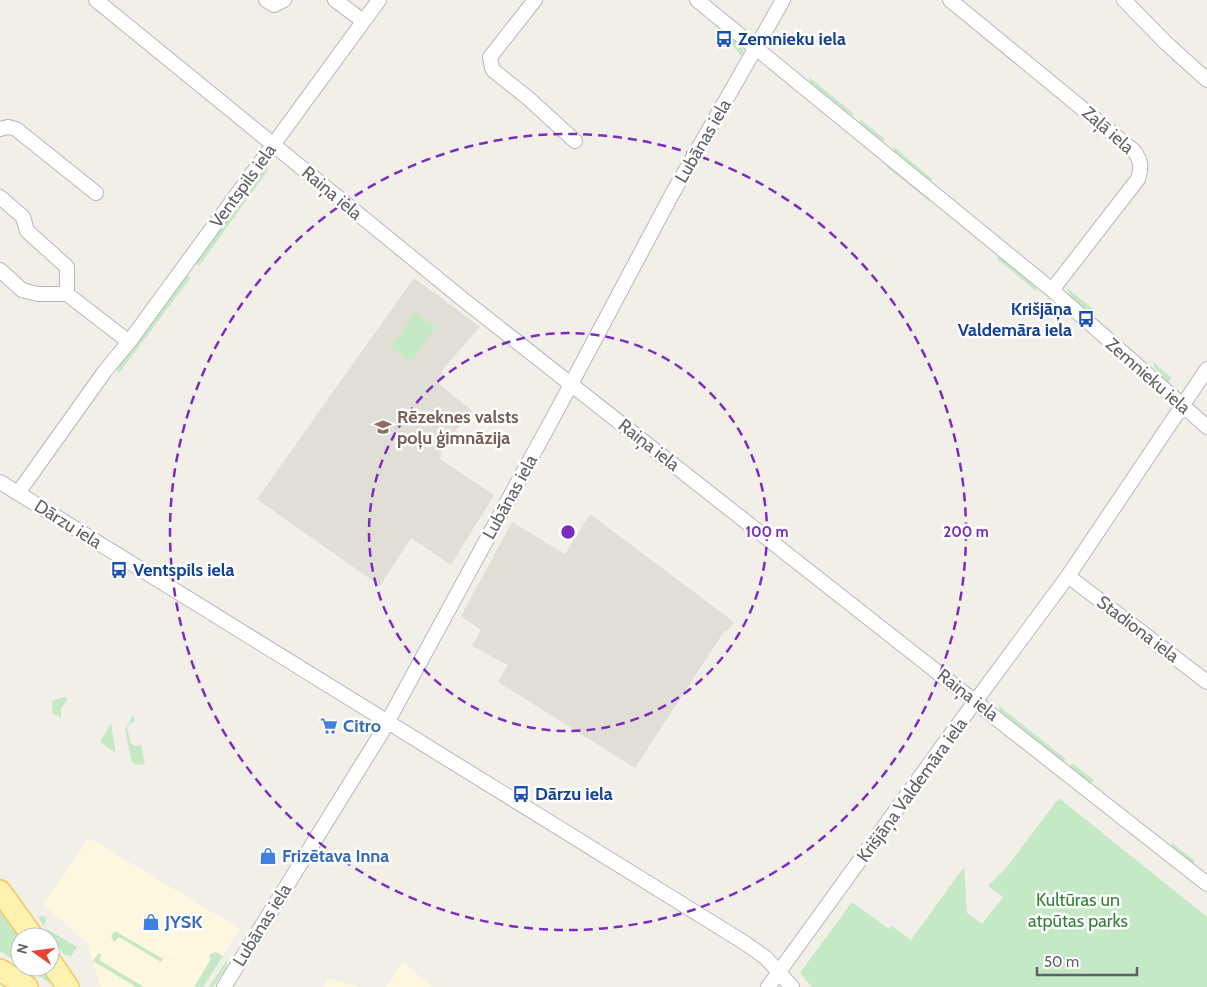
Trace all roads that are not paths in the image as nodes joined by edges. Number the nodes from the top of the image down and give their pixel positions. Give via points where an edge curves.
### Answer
1 (96, 0) edge
2 (266, 0) edge
3 (284, 0) edge
4 (334, 0) edge
5 (379, 0) edge
6 (535, 0) edge
7 (697, 0) edge
8 (783, 0) edge
9 (950, 0) edge
10 (1124, 0) edge
11 (363, 20) junction
12 (756, 49) junction
13 (1207, 80) edge
14 (0, 129) edge
15 (575, 142) dead end
16 (274, 144) junction
17 (96, 193) dead end
18 (0, 197) edge
19 (0, 270) edge
20 (1052, 290) junction
21 (67, 294) junction
22 (129, 342) junction
23 (1207, 369) edge
24 (572, 384) junction
25 (1183, 407) junction
26 (1207, 427) edge
27 (0, 482) edge
28 (18, 493) junction
29 (1068, 576) junction
30 (1207, 682) edge
31 (976, 701) junction
32 (387, 722) junction
33 (1207, 884) edge
34 (0, 891) edge
35 (26, 927) edge
36 (779, 972) junction
37 (2, 973) edge
38 (60, 975) edge
39 (27, 987) edge
40 (68, 987) edge
41 (224, 987) edge
42 (768, 987) edge
43 (792, 987) edge

1 - 16 street, Raiņa iela
2 - 3 street via 274,6
4 - 11 street
5 - 11 street, Ventspils iela
6 - 15 street via 490,57 492,68
7 - 12 street, Zemnieku iela
8 - 12 street, Lubānas iela
9 - 20 street, Zaļā iela via 1134,151 1139,159 1138,179
10 - 13 street
11 - 16 street, Ventspils iela
12 - 20 street, Zemnieku iela
12 - 24 street, Lubānas iela via 671,196
14 - 17 street via 16,129
16 - 22 street, Ventspils iela
16 - 24 street, Raiņa iela via 465,302
18 - 21 street via 22,217 27,231 68,266
19 - 21 street via 22,290 38,294
20 - 25 street, Zemnieku iela
21 - 22 street
22 - 28 street, Ventspils iela
23 - 25 street, Krišjāņa Valdemāra iela
24 - 31 street, Raiņa iela
24 - 32 street, Lubānas iela
25 - 26 street, Zemnieku iela
25 - 29 street, Krišjāņa Valdemāra iela
27 - 28 street, Dārzu iela
28 - 32 street, Dārzu iela
29 - 30 street, Stadiona iela
29 - 31 street, Krišjāņa Valdemāra iela
31 - 33 street, Raiņa iela
31 - 36 street, Krišjāņa Valdemāra iela
32 - 36 street, Dārzu iela via 745,943
32 - 41 street, Lubānas iela
34 - 35 main road
36 - 42 street, Krišjāņa Valdemāra iela
36 - 43 street, Dārzu iela
37 - 39 main road
38 - 40 main road

